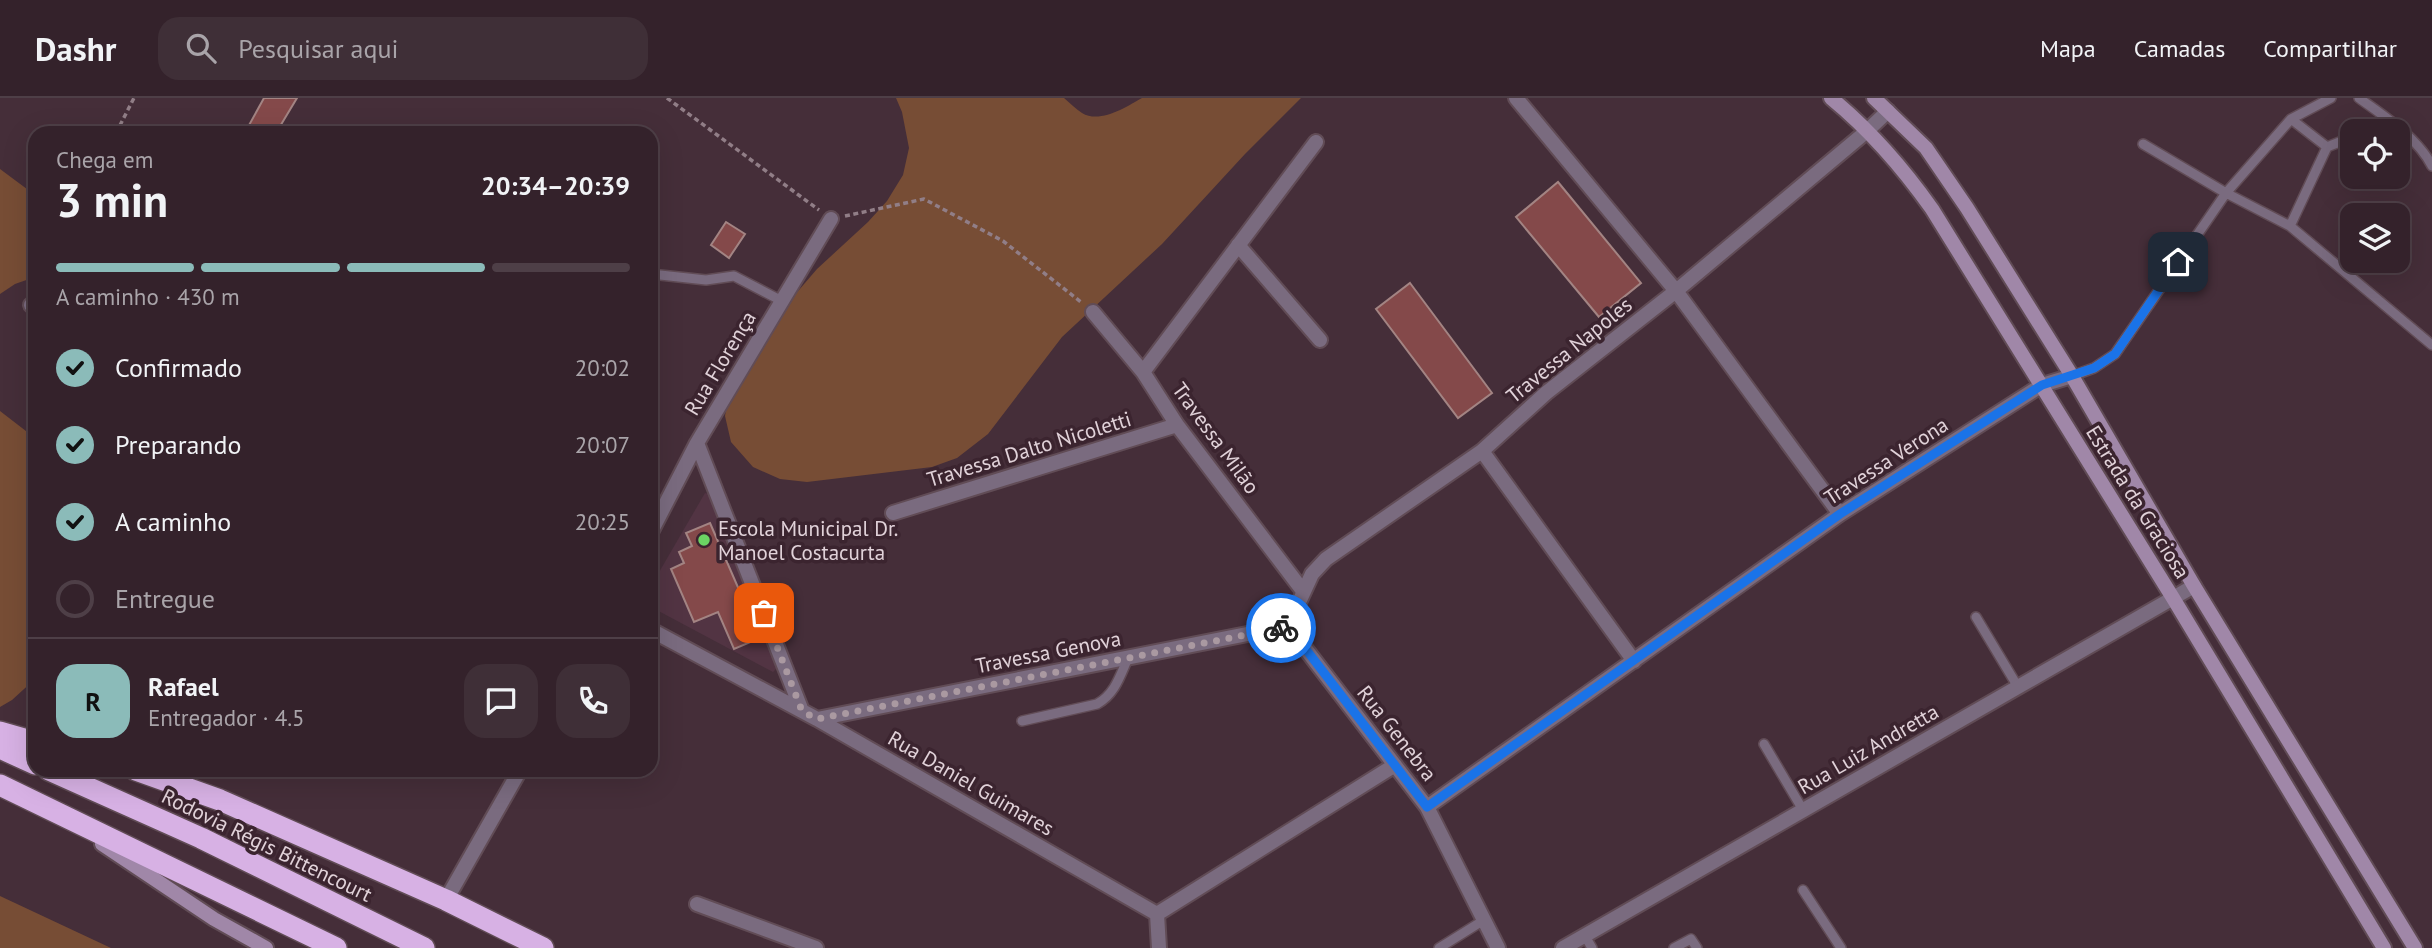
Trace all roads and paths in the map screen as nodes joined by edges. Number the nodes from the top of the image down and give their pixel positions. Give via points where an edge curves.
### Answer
1 (134, 98) edge
2 (667, 98) edge
3 (1516, 98) edge
4 (1831, 98) edge
5 (1874, 98) edge
6 (2331, 98) edge
7 (2359, 98) edge
8 (1888, 111) junction
9 (2291, 118) junction
10 (2388, 119) edge
11 (120, 126) edge
12 (1867, 131) junction
13 (2410, 138) edge
14 (1317, 142) dead end
15 (2340, 142) edge
16 (2143, 144) dead end
17 (2327, 147) junction
18 (2432, 166) edge
19 (2226, 193) junction
20 (831, 219) junction
21 (2290, 226) junction
22 (1238, 245) junction
23 (658, 275) edge
24 (1676, 291) junction
25 (782, 301) junction
26 (1093, 312) joint
27 (1320, 340) dead end
28 (2432, 345) edge
29 (1143, 372) junction
30 (2072, 376) junction
31 (2042, 385) junction
32 (1177, 425) junction
33 (697, 443) junction
34 (1482, 451) junction
35 (893, 513) dead end
36 (1840, 514) junction
37 (658, 518) edge
38 (2194, 586) junction
39 (1303, 591) junction
40 (2173, 598) junction
41 (1976, 617) dead end
42 (1288, 626) junction
43 (658, 634) edge
44 (1128, 658) junction
45 (1634, 661) junction
46 (2018, 687) junction
47 (802, 711) junction
48 (817, 719) junction
49 (1022, 721) dead end
50 (0, 732) edge
51 (28, 740) edge
52 (1764, 744) dead end
53 (0, 748) edge
54 (28, 761) edge
55 (1395, 765) junction
56 (65, 777) edge
57 (156, 777) edge
58 (516, 777) edge
59 (0, 785) edge
60 (46, 806) junction
61 (1427, 807) junction
62 (1803, 810) junction
63 (1803, 890) dead end
64 (446, 900) junction
65 (696, 904) dead end
66 (1157, 914) junction
67 (1484, 920) junction
68 (1588, 942) edge
69 (266, 948) edge
70 (336, 948) edge
71 (424, 948) edge
72 (543, 948) edge
73 (816, 948) edge
74 (1159, 948) edge
75 (1439, 948) edge
76 (1498, 948) edge
77 (1563, 948) edge
78 (1674, 948) edge
79 (1697, 948) edge
80 (1841, 948) edge
81 (2384, 948) edge
82 (2415, 948) edge

1 - 11 path
2 - 20 path
3 - 24 street
4 - 12 main road, Estrada da Graciosa
5 - 8 main road, Estrada da Graciosa
6 - 9 lane
7 - 10 lane
8 - 12 street, Travessa Napoles
8 - 30 main road, Estrada da Graciosa via 1926,148
9 - 17 lane
9 - 19 lane, Travessa Verona
12 - 24 street, Travessa Napoles
12 - 31 main road, Estrada da Graciosa via 1909,175
13 - 18 lane
14 - 22 street
15 - 17 lane
16 - 19 lane
17 - 21 lane
19 - 21 lane
19 - 30 lane, Travessa Verona via 2115,354
20 - 25 street, Rua Florença
20 - 26 path via 925,199 1003,242
21 - 28 lane
22 - 27 street
22 - 29 street
23 - 25 lane via 706,280 734,275
24 - 34 street, Travessa Napoles via 1546,393
24 - 36 street
25 - 33 street, Rua Florença
26 - 29 street, Travessa Milão
29 - 32 street, Travessa Milão
30 - 31 street, Travessa Verona
30 - 38 main road, Estrada da Graciosa
31 - 36 street, Travessa Verona
31 - 40 main road, Estrada da Graciosa
32 - 35 street, Travessa Dalto Nicoletti
32 - 39 street, Travessa Milão
33 - 37 street, Rua Florença
33 - 47 street
34 - 39 street, Travessa Napoles via 1326,559
34 - 45 street
36 - 45 street, Travessa Verona
38 - 40 street, Rua Luiz Andretta
38 - 82 main road, Estrada da Graciosa
39 - 42 street, Travessa Napoles
40 - 46 street, Rua Luiz Andretta
40 - 81 main road, Estrada da Graciosa
41 - 46 lane
42 - 44 street, Travessa Genova
42 - 55 street, Rua Genebra
43 - 47 street, Rua Daniel Guimares
44 - 48 street, Travessa Genova
44 - 49 lane via 1111,693 1097,704
45 - 61 street, Travessa Verona
46 - 62 street, Rua Luiz Andretta
47 - 48 street, Rua Daniel Guimares
48 - 66 street, Rua Daniel Guimares
50 - 51 highway
52 - 62 lane
53 - 54 highway
55 - 61 street, Rua Genebra
55 - 66 street
56 - 71 highway, Rodovia Régis Bittencourt via 201,838
57 - 64 highway via 220,800
58 - 64 street
59 - 60 highway
60 - 69 main road via 214,919
60 - 70 highway
61 - 67 street, Rua Genebra
62 - 68 street, Rua Luiz Andretta
63 - 80 lane
64 - 72 highway
65 - 73 street
66 - 74 street
67 - 75 lane
67 - 76 street, Rua Genebra
68 - 77 street, Rua Luiz Andretta
78 - 79 lane via 1691,939

